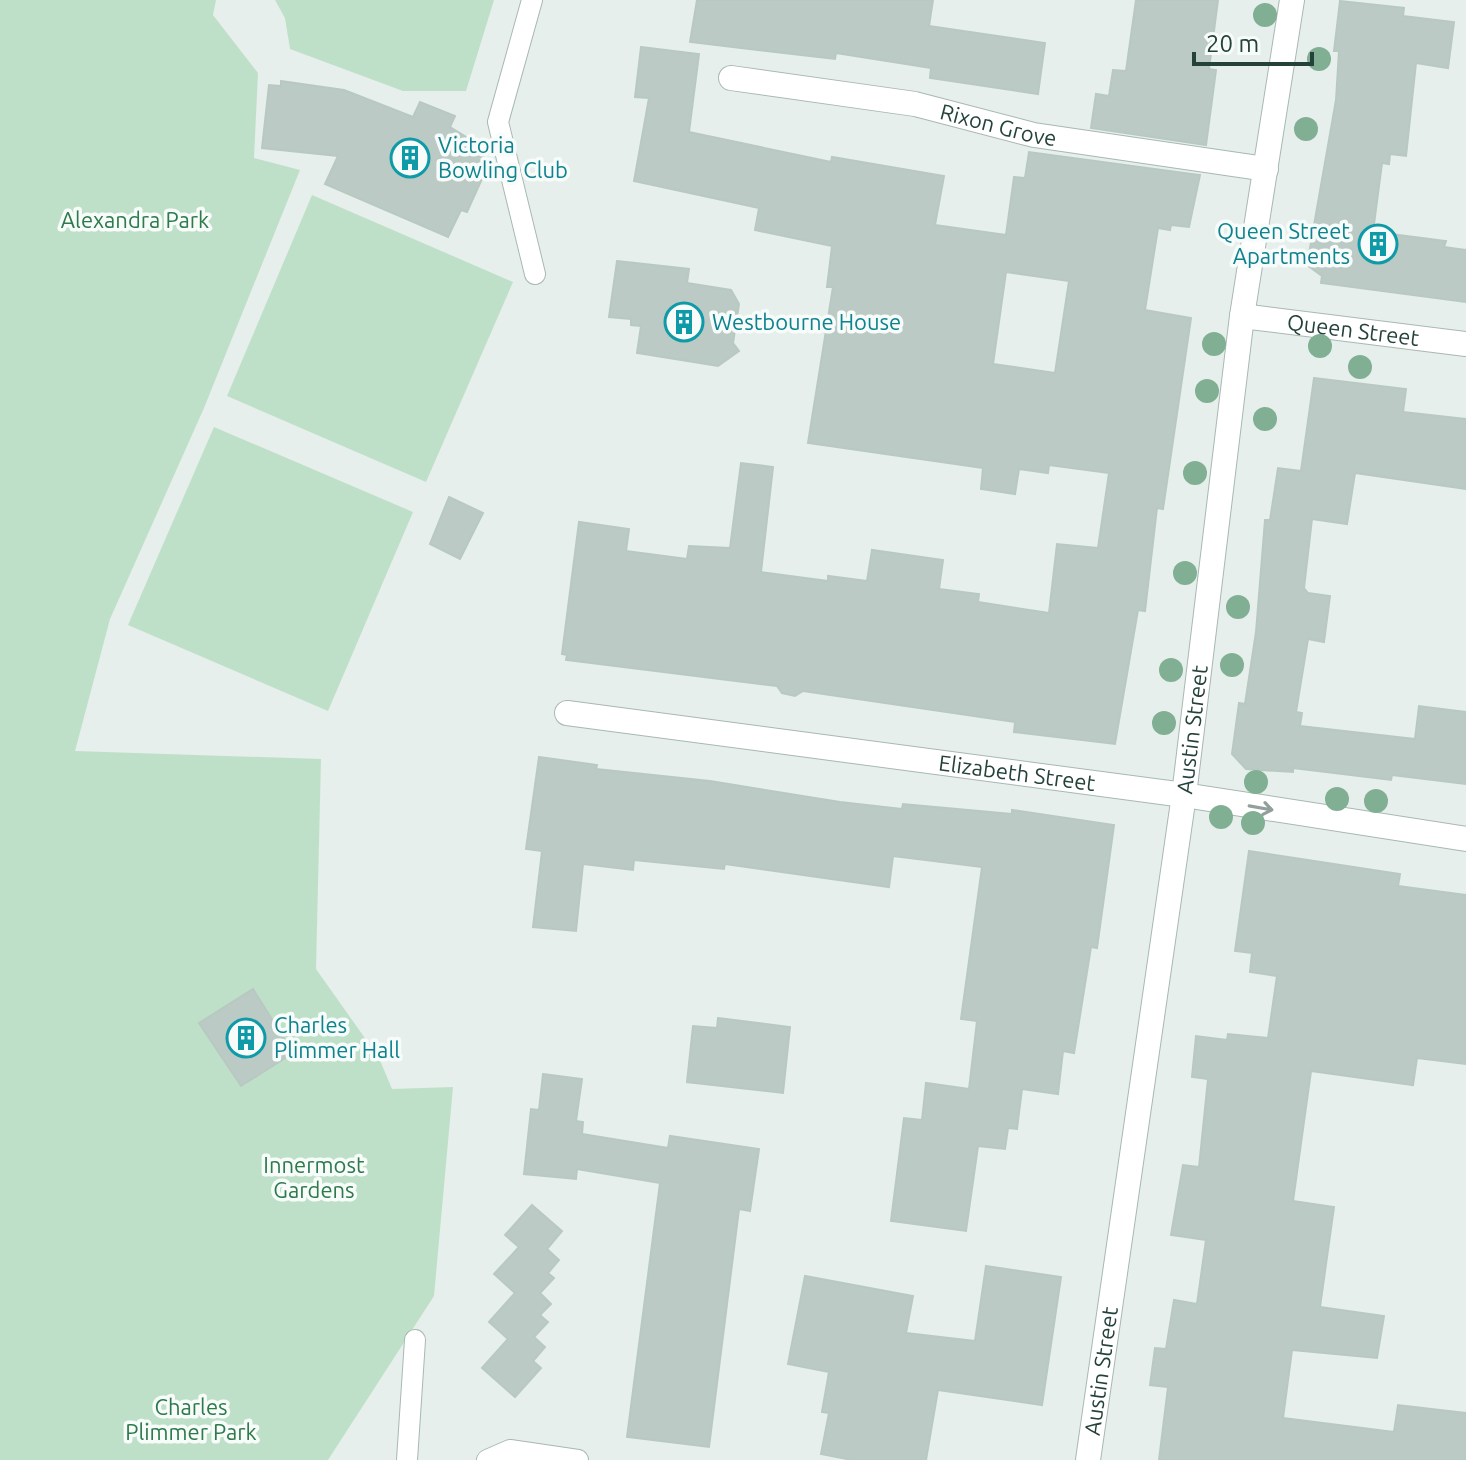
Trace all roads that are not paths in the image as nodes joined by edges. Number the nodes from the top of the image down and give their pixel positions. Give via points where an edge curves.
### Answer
1 (532, 0) edge
2 (1292, 0) edge
3 (731, 78) dead end
4 (1266, 169) junction
5 (535, 274) dead end
6 (1242, 316) junction
7 (1466, 344) edge
8 (567, 713) dead end
9 (1184, 795) junction
10 (1466, 839) edge
11 (415, 1340) dead end
12 (407, 1460) edge
13 (487, 1460) edge
14 (578, 1460) edge
15 (1088, 1460) edge

1 - 5 lane via 498,122
2 - 4 street, Austin Street
3 - 4 street, Rixon Grove via 915,104 1034,135
4 - 6 street, Austin Street
6 - 7 street, Queen Street
6 - 9 street, Austin Street
8 - 9 street, Elizabeth Street
9 -> 10 street, Elizabeth Street
9 - 15 street, Austin Street
11 - 12 lane
13 - 14 lane via 510,1450

